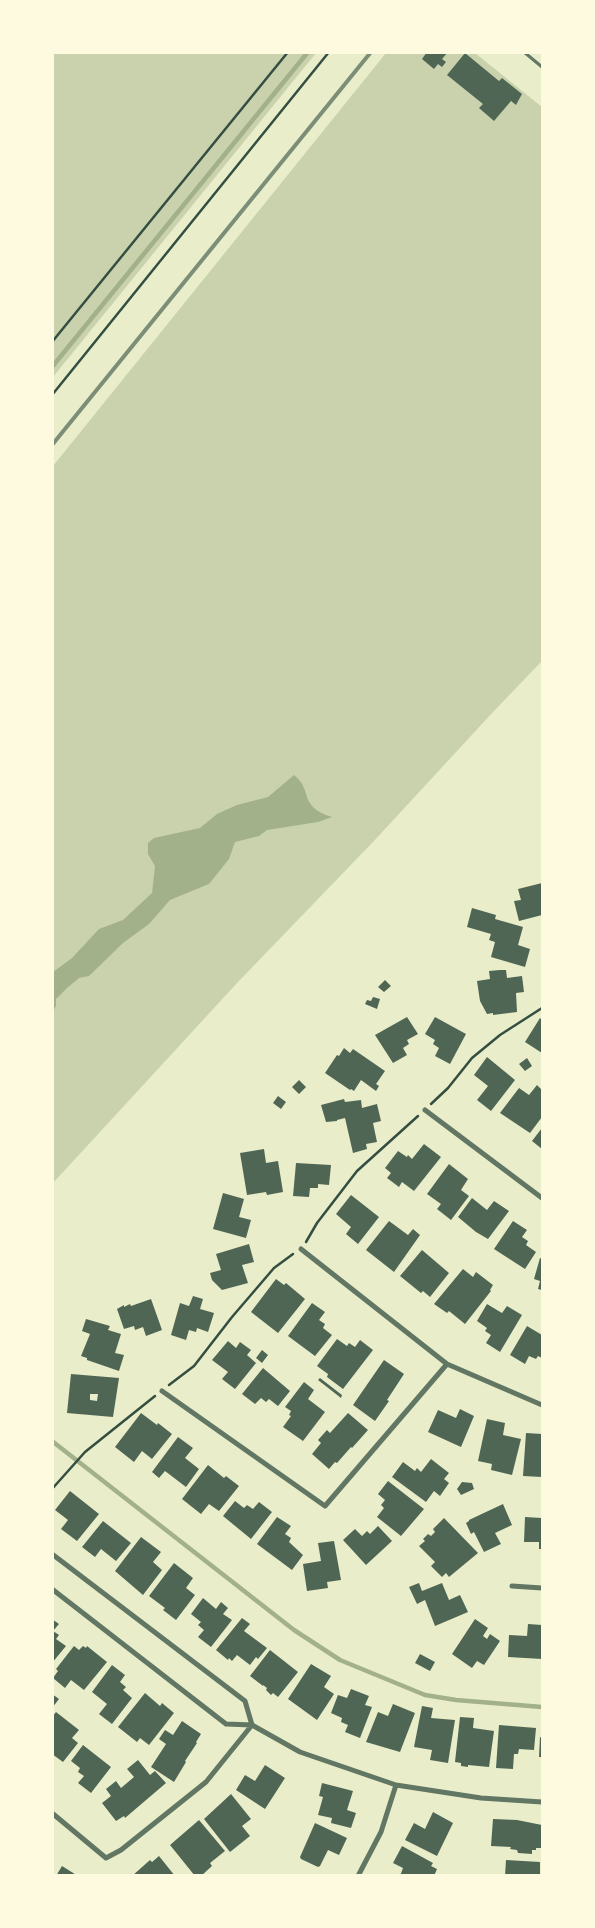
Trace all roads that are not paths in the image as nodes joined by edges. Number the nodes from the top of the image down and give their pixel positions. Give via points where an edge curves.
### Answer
1 (524, 52) edge
2 (542, 67) edge
3 (425, 1110) road end
4 (542, 1198) edge
5 (301, 1248) road end
6 (447, 1364) junction
7 (162, 1391) road end
8 (542, 1405) edge
9 (52, 1554) edge
10 (512, 1586) dead end
11 (542, 1588) edge
12 (52, 1589) edge
13 (252, 1725) junction
14 (396, 1785) junction
15 (542, 1802) edge
16 (52, 1813) edge
17 (358, 1876) edge

1 - 2 lane
3 - 4 street
5 - 6 street
6 - 7 street via 325,1506
6 - 8 street
9 - 13 street via 245,1701
10 - 11 street
12 - 13 street via 226,1724
13 - 14 street via 300,1752
13 - 16 street via 206,1782 121,1850 106,1858
14 - 15 street via 481,1798
14 - 17 street via 381,1832

